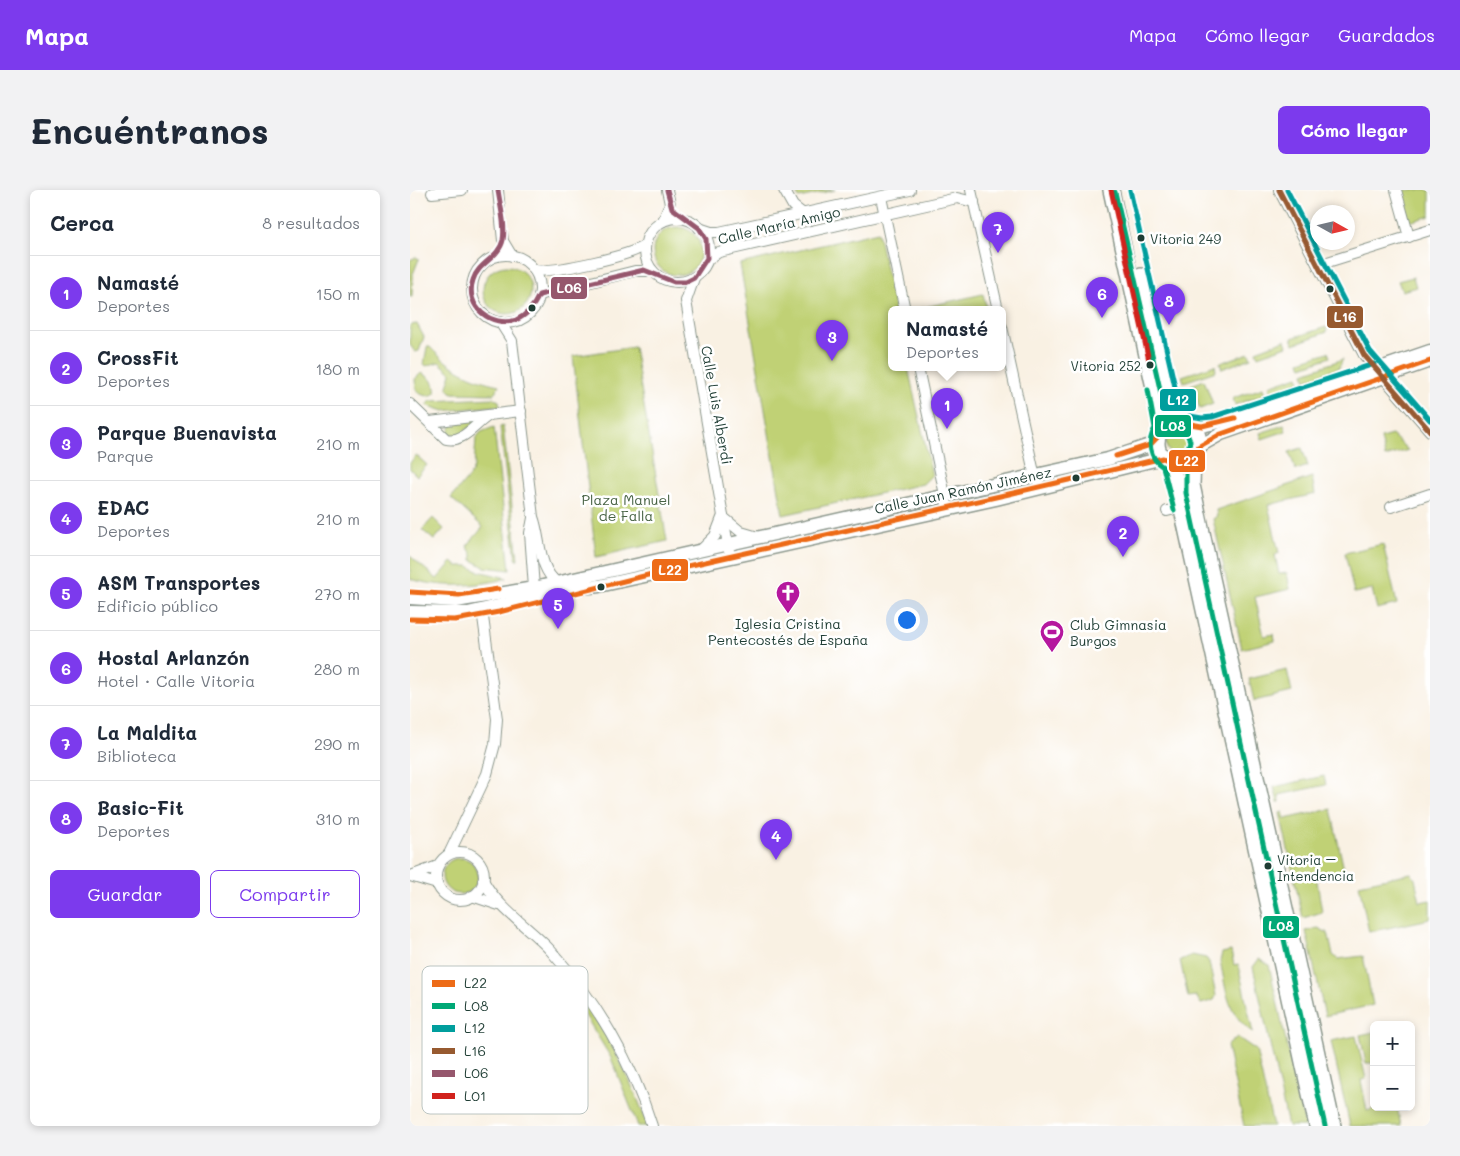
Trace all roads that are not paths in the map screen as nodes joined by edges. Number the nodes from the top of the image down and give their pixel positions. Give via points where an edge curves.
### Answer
1 (462, 190) edge
2 (498, 190) edge
3 (667, 190) edge
4 (784, 190) edge
5 (910, 190) edge
6 (971, 190) edge
7 (1112, 190) edge
8 (1122, 190) edge
9 (1396, 190) edge
10 (1283, 191) edge
11 (432, 192) dead end
12 (881, 197) junction
13 (789, 201) junction
14 (974, 202) junction
15 (670, 204) junction
16 (802, 213) junction
17 (885, 215) junction
18 (782, 218) junction
19 (683, 219) junction
20 (663, 221) junction
21 (700, 228) junction
22 (1430, 230) edge
23 (1409, 236) junction
24 (503, 242) junction
25 (645, 245) junction
26 (512, 256) junction
27 (493, 258) junction
28 (708, 259) junction
29 (1318, 265) junction
30 (534, 270) junction
31 (652, 271) junction
32 (694, 278) junction
33 (666, 281) junction
34 (539, 294) junction
35 (686, 298) junction
36 (904, 306) edge
37 (997, 306) edge
38 (521, 320) junction
39 (500, 322) junction
40 (512, 341) junction
41 (1006, 345) edge
42 (1430, 351) edge
43 (1430, 361) edge
44 (919, 371) edge
45 (1379, 374) junction
46 (410, 404) edge
47 (521, 411) junction
48 (488, 416) junction
49 (458, 418) junction
50 (430, 422) junction
51 (1184, 424) junction
52 (1430, 431) edge
53 (1160, 434) junction
54 (446, 439) junction
55 (1196, 452) junction
56 (1166, 460) junction
57 (1035, 476) junction
58 (1046, 487) junction
59 (1430, 494) edge
60 (945, 496) junction
61 (1391, 507) dead end
62 (948, 509) junction
63 (533, 517) junction
64 (723, 517) junction
65 (796, 536) junction
66 (759, 537) junction
67 (728, 544) junction
68 (701, 550) junction
69 (730, 557) junction
70 (660, 559) junction
71 (663, 572) junction
72 (558, 583) junction
73 (534, 588) junction
74 (410, 598) edge
75 (456, 601) junction
76 (482, 610) junction
77 (410, 612) edge
78 (468, 613) junction
79 (484, 625) junction
80 (462, 828) junction
81 (449, 854) junction
82 (469, 854) junction
83 (438, 866) junction
84 (411, 876) edge
85 (483, 880) junction
86 (437, 884) junction
87 (472, 896) junction
88 (499, 905) junction
89 (563, 966) edge
90 (588, 1000) edge
91 (1305, 1073) junction
92 (652, 1126) edge
93 (1317, 1126) edge
94 (1324, 1126) edge
95 (1333, 1126) edge

1 - 11 street
2 - 24 street
3 - 15 street
4 - 13 street
5 - 12 street, Calle María Amigo
6 - 14 street
7 - 53 highway
8 - 51 highway via 1171,402
9 - 23 street
10 - 29 street
12 - 16 street, Calle María Amigo
12 - 17 street
13 - 16 street
13 - 18 street
14 - 17 street, Calle María Amigo via 957,198
14 - 37 street
15 - 19 street
15 - 20 street
16 - 18 street, Calle María Amigo
17 - 28 street, Calle María Amigo via 719,252
17 - 36 street
18 - 21 street, Calle María Amigo via 715,233
19 - 20 street
19 - 21 street
20 - 25 street
21 - 28 street via 707,239
22 - 23 street
23 - 29 street
24 - 26 street
24 - 27 street
25 - 30 street via 631,252 566,268
25 - 31 street via 646,259
26 - 27 street
26 - 30 street via 523,260
27 - 39 street via 476,273 472,292 480,311
28 - 32 street
29 - 45 street via 1361,351
30 - 34 street
31 - 33 street
31 - 34 street via 635,271
32 - 33 street via 681,283
32 - 35 street
33 - 35 street
34 - 38 street via 533,309
35 - 64 street, Calle Luis Alberdi
38 - 39 street
38 - 40 street
39 - 40 street
40 - 47 street
41 - 57 street
42 - 45 main road
43 - 45 main road
44 - 60 street
45 - 51 main road via 1229,420 1202,426
45 - 52 street
45 - 55 main road via 1221,434
46 - 50 street
47 - 48 street
47 - 63 street
48 - 49 street
48 - 54 street via 458,440
49 - 50 street
49 - 54 street via 445,431
50 - 54 street
51 - 53 highway via 1170,424
51 - 55 highway via 1197,435
53 - 56 highway via 1157,446
53 - 57 main road, Calle Juan Ramón Jiménez via 1150,445 1108,459
55 - 56 highway via 1182,463
55 - 95 highway via 1192,485
56 - 58 main road, Calle Juan Ramón Jiménez
56 - 91 highway via 1176,482
57 - 58 street
57 - 60 main road, Calle Juan Ramón Jiménez
58 - 62 main road, Calle Juan Ramón Jiménez
59 - 61 street
60 - 62 street
60 - 65 main road, Calle Juan Ramón Jiménez
62 - 65 main road, Calle Juan Ramón Jiménez
63 - 72 street via 539,531 546,572
63 - 73 street via 530,533
64 - 66 street via 741,532
64 - 67 street, Calle Luis Alberdi
64 - 68 street via 715,536
65 - 66 main road, Calle Juan Ramón Jiménez
65 - 69 main road, Calle Juan Ramón Jiménez
66 - 67 main road, Calle Juan Ramón Jiménez
67 - 68 main road, Calle Juan Ramón Jiménez
67 - 69 street, Calle Luis Alberdi
68 - 70 main road, Calle Juan Ramón Jiménez
69 - 71 main road, Calle Juan Ramón Jiménez
70 - 71 street
70 - 72 main road, Calle Juan Ramón Jiménez
71 - 76 main road, Calle Juan Ramón Jiménez
72 - 73 main road, Calle Juan Ramón Jiménez
73 - 75 main road, Calle Juan Ramón Jiménez
73 - 76 street via 527,593 488,602
74 - 75 main road, Calle Juan Ramón Jiménez
75 - 76 street via 470,602
76 - 78 main road, Calle Juan Ramón Jiménez
76 - 79 street
77 - 78 main road, Calle Juan Ramón Jiménez
78 - 79 street
79 - 80 street via 497,719 496,736 490,767
80 - 81 street
80 - 82 street
81 - 82 street
81 - 83 street
82 - 85 street via 482,866
83 - 84 street
83 - 86 street
84 - 86 street
85 - 87 street
85 - 88 street
86 - 87 street via 449,897 460,900
87 - 88 street
88 - 89 street via 525,925
90 - 92 street via 619,1047
91 - 93 highway
91 - 94 street via 1317,1098

